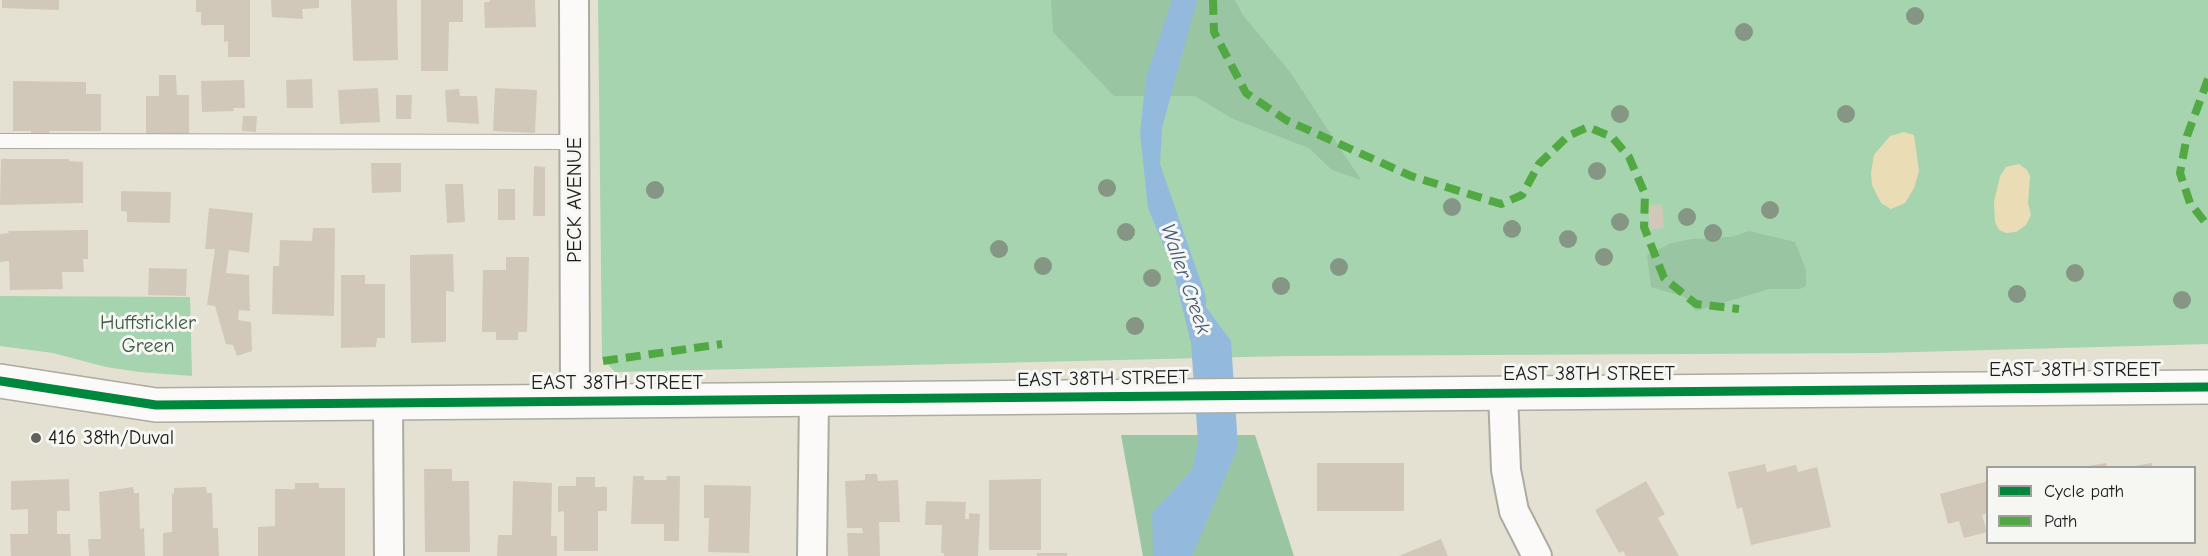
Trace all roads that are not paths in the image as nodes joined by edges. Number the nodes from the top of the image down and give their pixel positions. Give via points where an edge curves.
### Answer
1 (574, 0) edge
2 (0, 141) edge
3 (574, 142) junction
4 (0, 381) edge
5 (2208, 387) edge
6 (1503, 393) junction
7 (814, 400) junction
8 (574, 401) junction
9 (388, 404) junction
10 (389, 556) edge
11 (812, 556) edge
12 (1537, 556) edge

1 - 3 street, PECK AVENUE
2 - 3 lane
3 - 8 street, PECK AVENUE
4 - 9 street, EAST 38TH STREET via 156,405
5 - 6 street, EAST 38TH STREET
6 - 7 street, EAST 38TH STREET
6 - 12 street via 1506,470 1514,511
7 - 8 street, EAST 38TH STREET
7 - 11 street
8 - 9 street, EAST 38TH STREET
9 - 10 street

